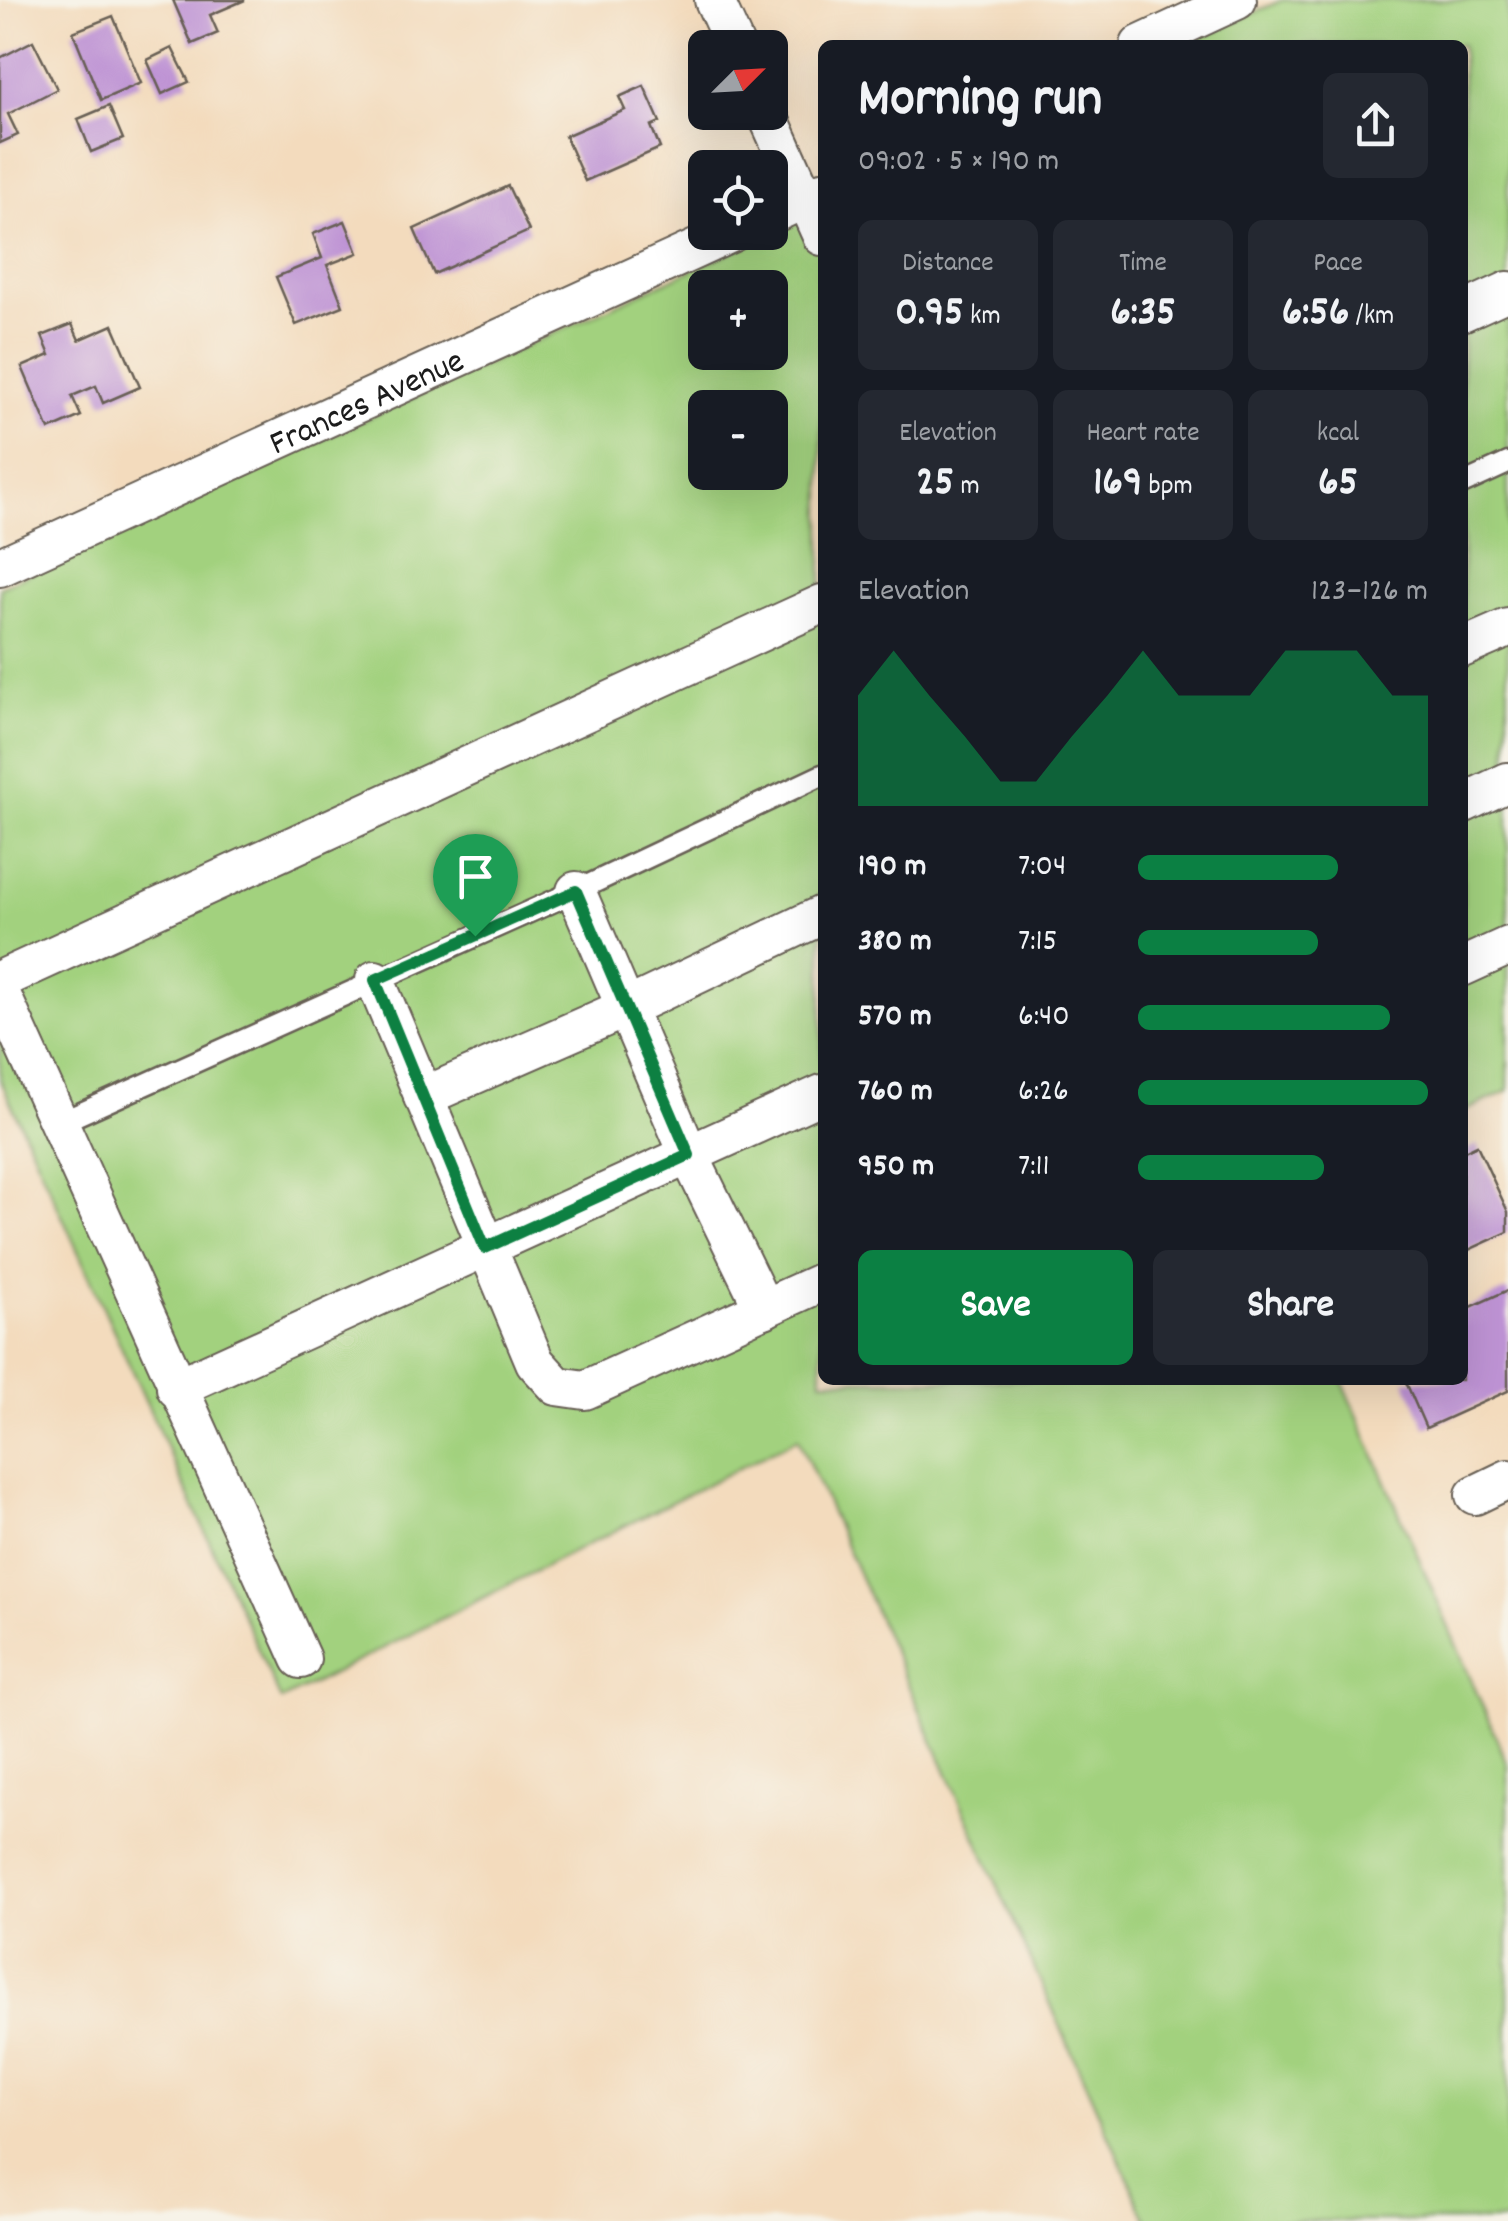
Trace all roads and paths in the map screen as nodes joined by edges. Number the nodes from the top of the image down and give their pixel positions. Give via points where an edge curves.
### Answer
1 (714, 0) edge
2 (1238, 0) edge
3 (728, 30) edge
4 (1151, 40) edge
5 (776, 130) edge
6 (814, 195) edge
7 (788, 207) edge
8 (693, 250) edge
9 (1508, 291) edge
10 (1468, 309) edge
11 (1508, 464) edge
12 (1468, 481) edge
13 (0, 567) edge
14 (818, 606) edge
15 (1508, 628) edge
16 (1468, 645) edge
17 (818, 777) edge
18 (1508, 782) edge
19 (1468, 801) edge
20 (576, 891) junction
21 (818, 917) edge
22 (1508, 946) edge
23 (1468, 964) edge
24 (0, 980) edge
25 (375, 980) junction
26 (0, 992) edge
27 (626, 1008) junction
28 (818, 1096) edge
29 (423, 1097) junction
30 (57, 1124) junction
31 (689, 1155) junction
32 (485, 1248) junction
33 (818, 1284) edge
34 (764, 1309) junction
35 (176, 1388) junction
36 (301, 1659) dead end

1 - 3 street
2 - 4 street
5 - 6 street
6 - 7 street
8 - 13 street, Frances Avenue
9 - 10 street
11 - 12 lane
14 - 24 street
15 - 16 street
17 - 20 lane
18 - 19 street
20 - 25 lane
20 - 27 street
21 - 27 street
22 - 23 street
25 - 29 street
25 - 30 lane
26 - 30 street
27 - 29 street
27 - 31 street
28 - 31 street
29 - 32 street
30 - 35 street
31 - 32 street
31 - 34 street
32 - 34 street via 536,1362 557,1386 584,1390
32 - 35 street
33 - 34 street
35 - 36 street

